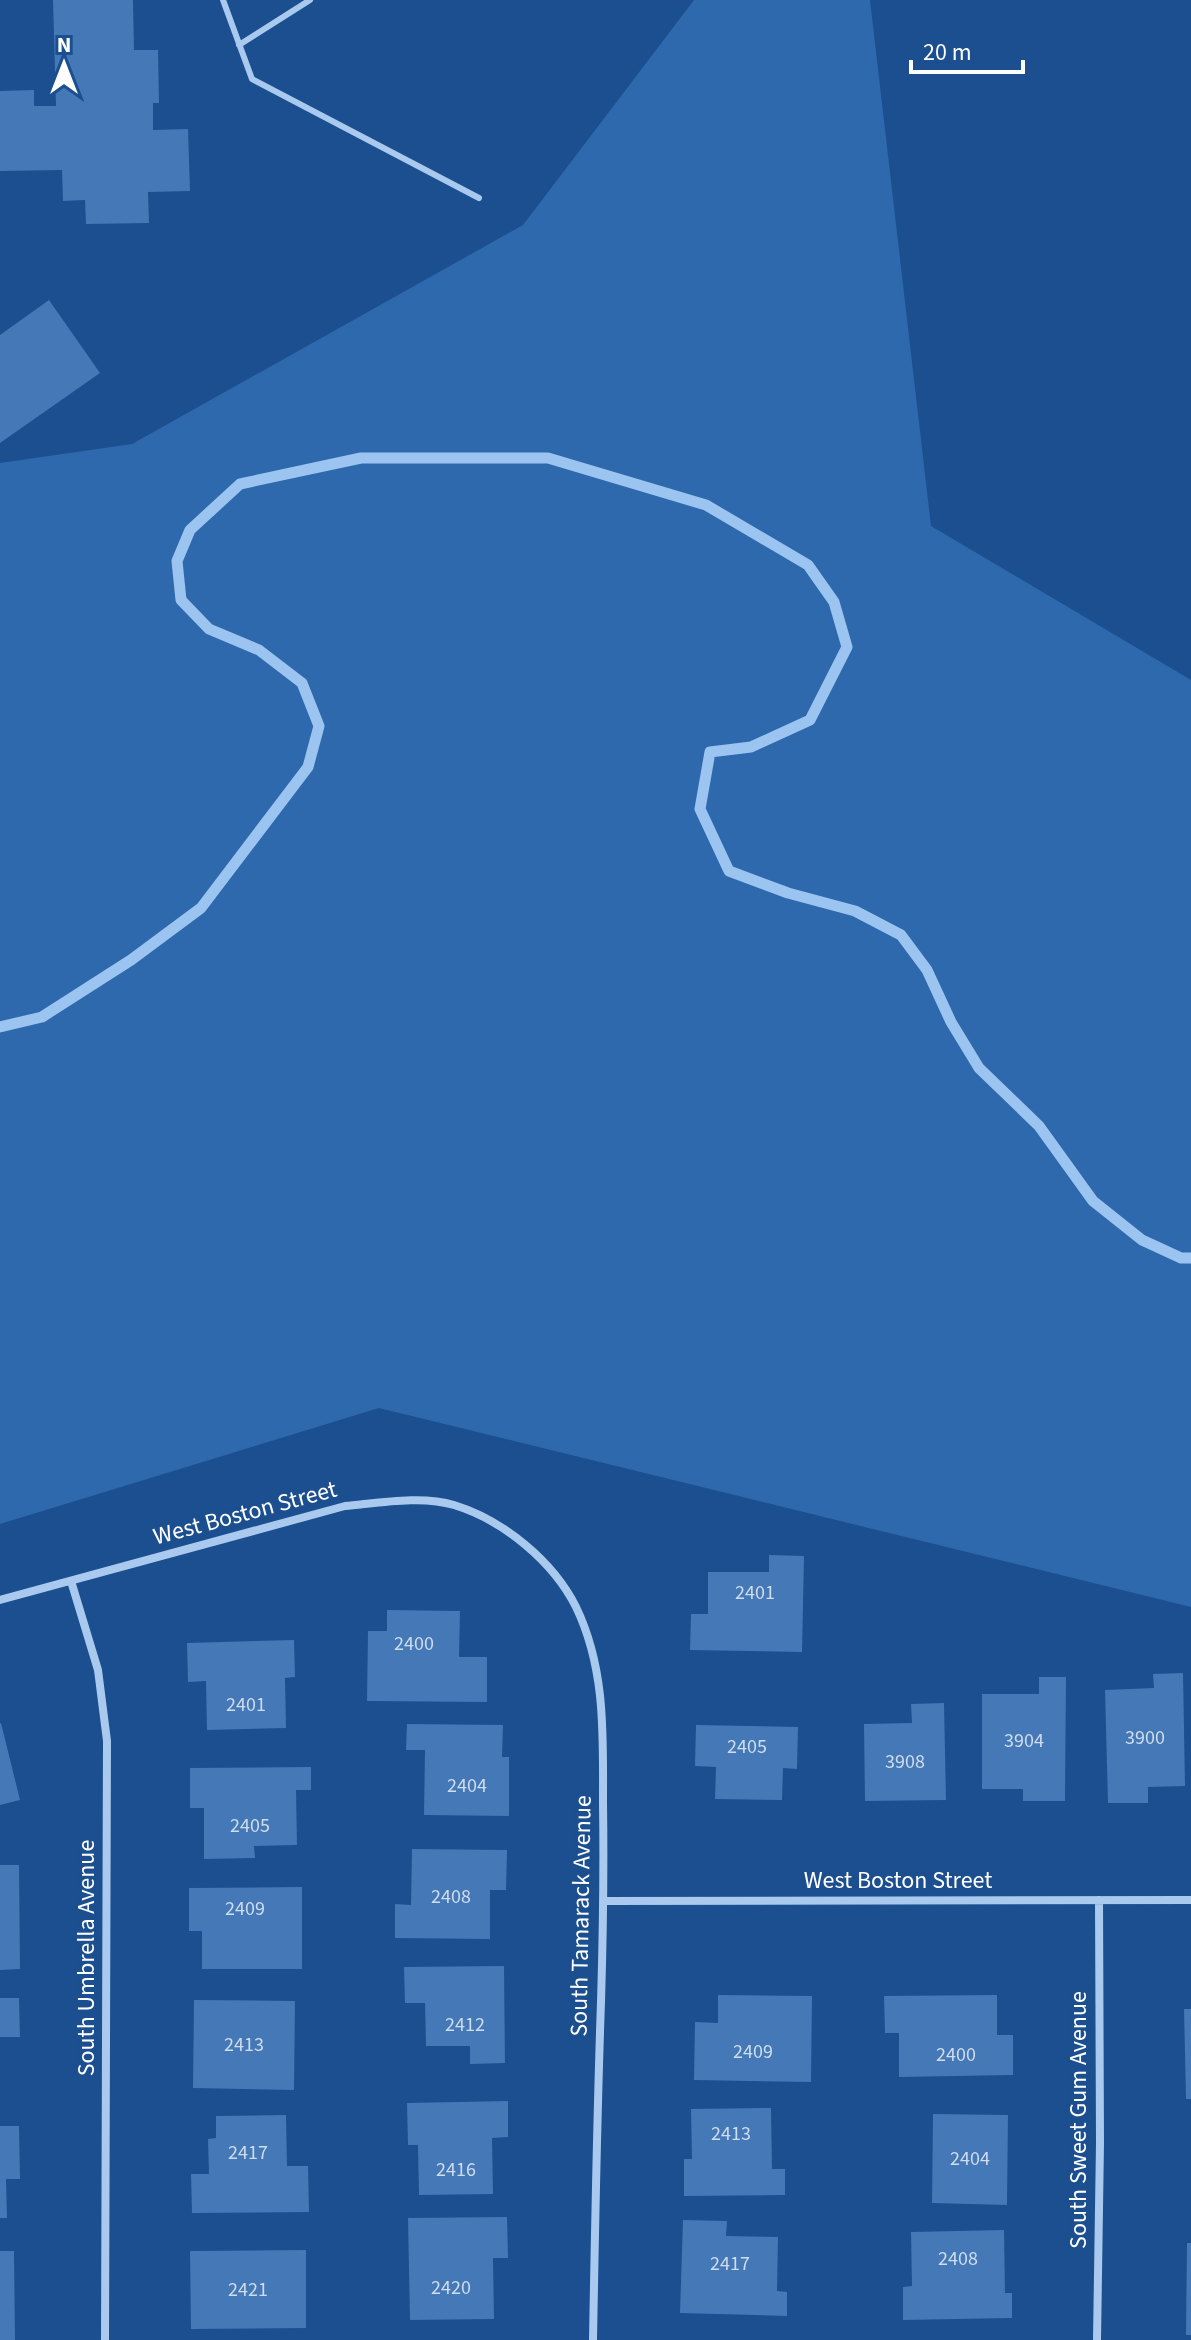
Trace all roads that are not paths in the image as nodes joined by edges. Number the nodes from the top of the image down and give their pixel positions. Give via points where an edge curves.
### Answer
1 (223, 0) edge
2 (310, 0) edge
3 (239, 45) junction
4 (479, 198) dead end
5 (501, 1527) joint
6 (71, 1581) junction
7 (0, 1600) edge
8 (1099, 1900) junction
9 (1191, 1900) edge
10 (604, 1901) junction
11 (105, 2340) edge
12 (593, 2340) edge
13 (1097, 2340) edge

1 - 3 lane
2 - 3 lane
3 - 4 lane via 252,79
5 - 6 street, West Boston Street via 452,1504 405,1500 345,1506
5 - 10 street, South Tamarack Avenue via 544,1562 575,1606 599,1678
6 - 7 street, West Boston Street
6 - 11 street, South Umbrella Avenue via 98,1670 107,1741
8 - 9 street, West Boston Street
8 - 10 street, West Boston Street
8 - 13 street, South Sweet Gum Avenue
10 - 12 street, South Tamarack Avenue

